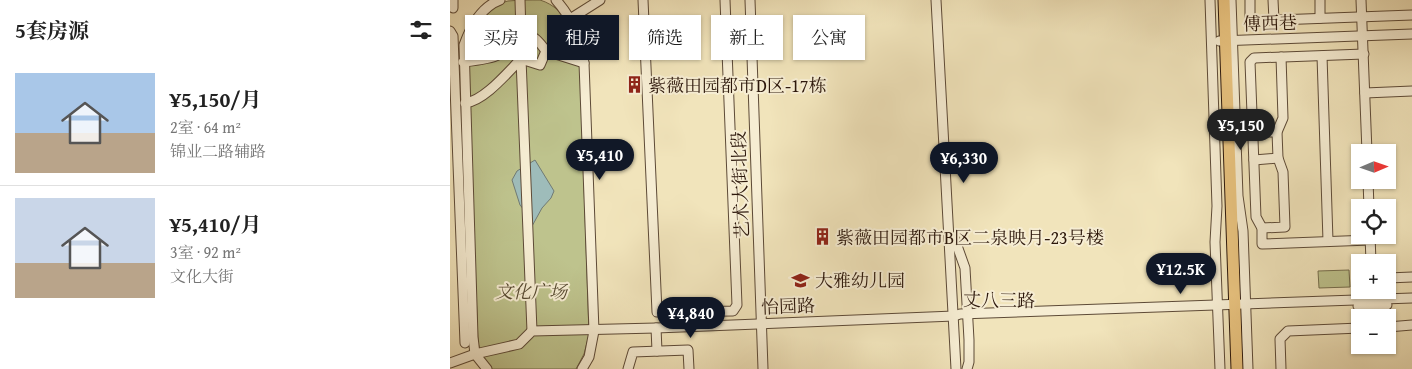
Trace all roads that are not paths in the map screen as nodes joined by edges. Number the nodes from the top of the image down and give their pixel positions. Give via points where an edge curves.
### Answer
1 (500, 0) edge
2 (520, 0) edge
3 (556, 0) edge
4 (643, 0) edge
5 (725, 0) edge
6 (750, 0) edge
7 (936, 0) edge
8 (942, 0) edge
9 (1210, 0) edge
10 (1217, 0) edge
11 (1224, 0) edge
12 (1231, 0) edge
13 (1250, 0) edge
14 (1273, 0) edge
15 (1320, 0) edge
16 (1361, 0) edge
17 (596, 1) edge
18 (487, 4) edge
19 (520, 15) edge
20 (567, 15) edge
21 (576, 15) edge
22 (1412, 15) edge
23 (1362, 17) junction
24 (1320, 18) junction
25 (1274, 20) junction
26 (450, 31) edge
27 (1412, 34) edge
28 (1362, 35) junction
29 (537, 38) edge
30 (1225, 41) junction
31 (546, 51) junction
32 (1364, 54) junction
33 (1322, 56) junction
34 (1281, 57) junction
35 (473, 60) edge
36 (520, 60) edge
37 (521, 60) edge
38 (524, 60) edge
39 (584, 60) edge
40 (463, 62) junction
41 (584, 63) junction
42 (1412, 91) edge
43 (1365, 93) junction
44 (459, 101) edge
45 (1277, 132) junction
46 (1253, 137) junction
47 (1229, 143) junction
48 (1367, 144) edge
49 (1278, 158) junction
50 (1254, 160) junction
51 (450, 220) edge
52 (460, 220) junction
53 (1262, 228) junction
54 (1351, 239) edge
55 (1328, 241) junction
56 (1412, 277) edge
57 (1396, 278) edge
58 (1396, 298) edge
59 (1412, 298) edge
60 (1358, 299) edge
61 (1379, 299) edge
62 (1412, 304) edge
63 (1246, 307) junction
64 (1226, 308) junction
65 (962, 317) junction
66 (762, 324) junction
67 (1412, 325) edge
68 (1396, 326) edge
69 (656, 328) junction
70 (1351, 328) edge
71 (594, 330) junction
72 (532, 331) junction
73 (464, 343) dead end
74 (657, 351) junction
75 (475, 354) junction
76 (450, 363) edge
77 (487, 369) edge
78 (582, 369) edge
79 (628, 369) edge
80 (689, 369) edge
81 (763, 369) edge
82 (956, 369) edge
83 (962, 369) edge
84 (967, 369) edge
85 (1220, 369) edge
86 (1230, 369) edge
87 (1237, 369) edge
88 (1248, 369) edge
89 (1281, 369) edge

1 - 18 street
2 - 19 street
3 - 20 street
4 - 5 street via 657,312 733,310 737,305
6 - 66 street, 艺术大街北段
7 - 65 street
8 - 65 street via 955,240 965,268
9 - 64 street via 1217,206 1214,242
10 - 30 main road
11 - 30 main road
12 - 30 street
13 - 25 street via 1250,20
14 - 25 street
15 - 24 street
16 - 23 street
17 - 21 street
18 - 40 street via 470,29 464,44
22 - 23 street
23 - 24 street
23 - 28 street
24 - 25 street
26 - 44 street
27 - 28 street, 傅西巷
28 - 30 street, 傅西巷
28 - 32 street
29 - 31 street
30 - 47 main road
31 - 38 street via 540,65
31 - 41 street
32 - 33 street
32 - 43 street
33 - 34 street
33 - 55 street
34 - 45 street via 1283,118
34 - 46 street via 1254,58 1250,62
35 - 40 street
36 - 44 street via 472,103
37 - 72 street
39 - 41 street
40 - 44 street
41 - 71 street
42 - 43 street
43 - 48 street
44 - 52 street
44 - 75 street
45 - 46 street
45 - 49 street
46 - 47 street
46 - 50 street
47 - 63 street via 1243,231
47 - 64 main road
49 - 50 street
49 - 53 street via 1283,172 1285,227
50 - 53 street via 1256,217
51 - 52 street
52 - 73 street
53 - 55 street via 1262,244
54 - 55 street
56 - 57 street
58 - 59 street, 丈八三路
60 - 63 street, 丈八三路
61 - 62 street, 丈八三路
63 - 64 street, 丈八三路
63 - 88 street
64 - 65 street, 丈八三路
64 - 85 street
64 - 86 main road
64 - 87 main road
65 - 66 street, 怡园路
65 - 82 street
65 - 83 street
65 - 84 street via 969,362
66 - 69 street, 怡园路
66 - 81 street, 艺术大街北段
67 - 68 street
69 - 71 street, 怡园路
69 - 74 street
70 - 89 street via 1288,331 1280,339
71 - 72 street, 怡园路
71 - 78 street via 589,357
72 - 75 street via 520,344
74 - 79 street via 633,352
74 - 80 street via 688,350
75 - 76 street
75 - 77 street

